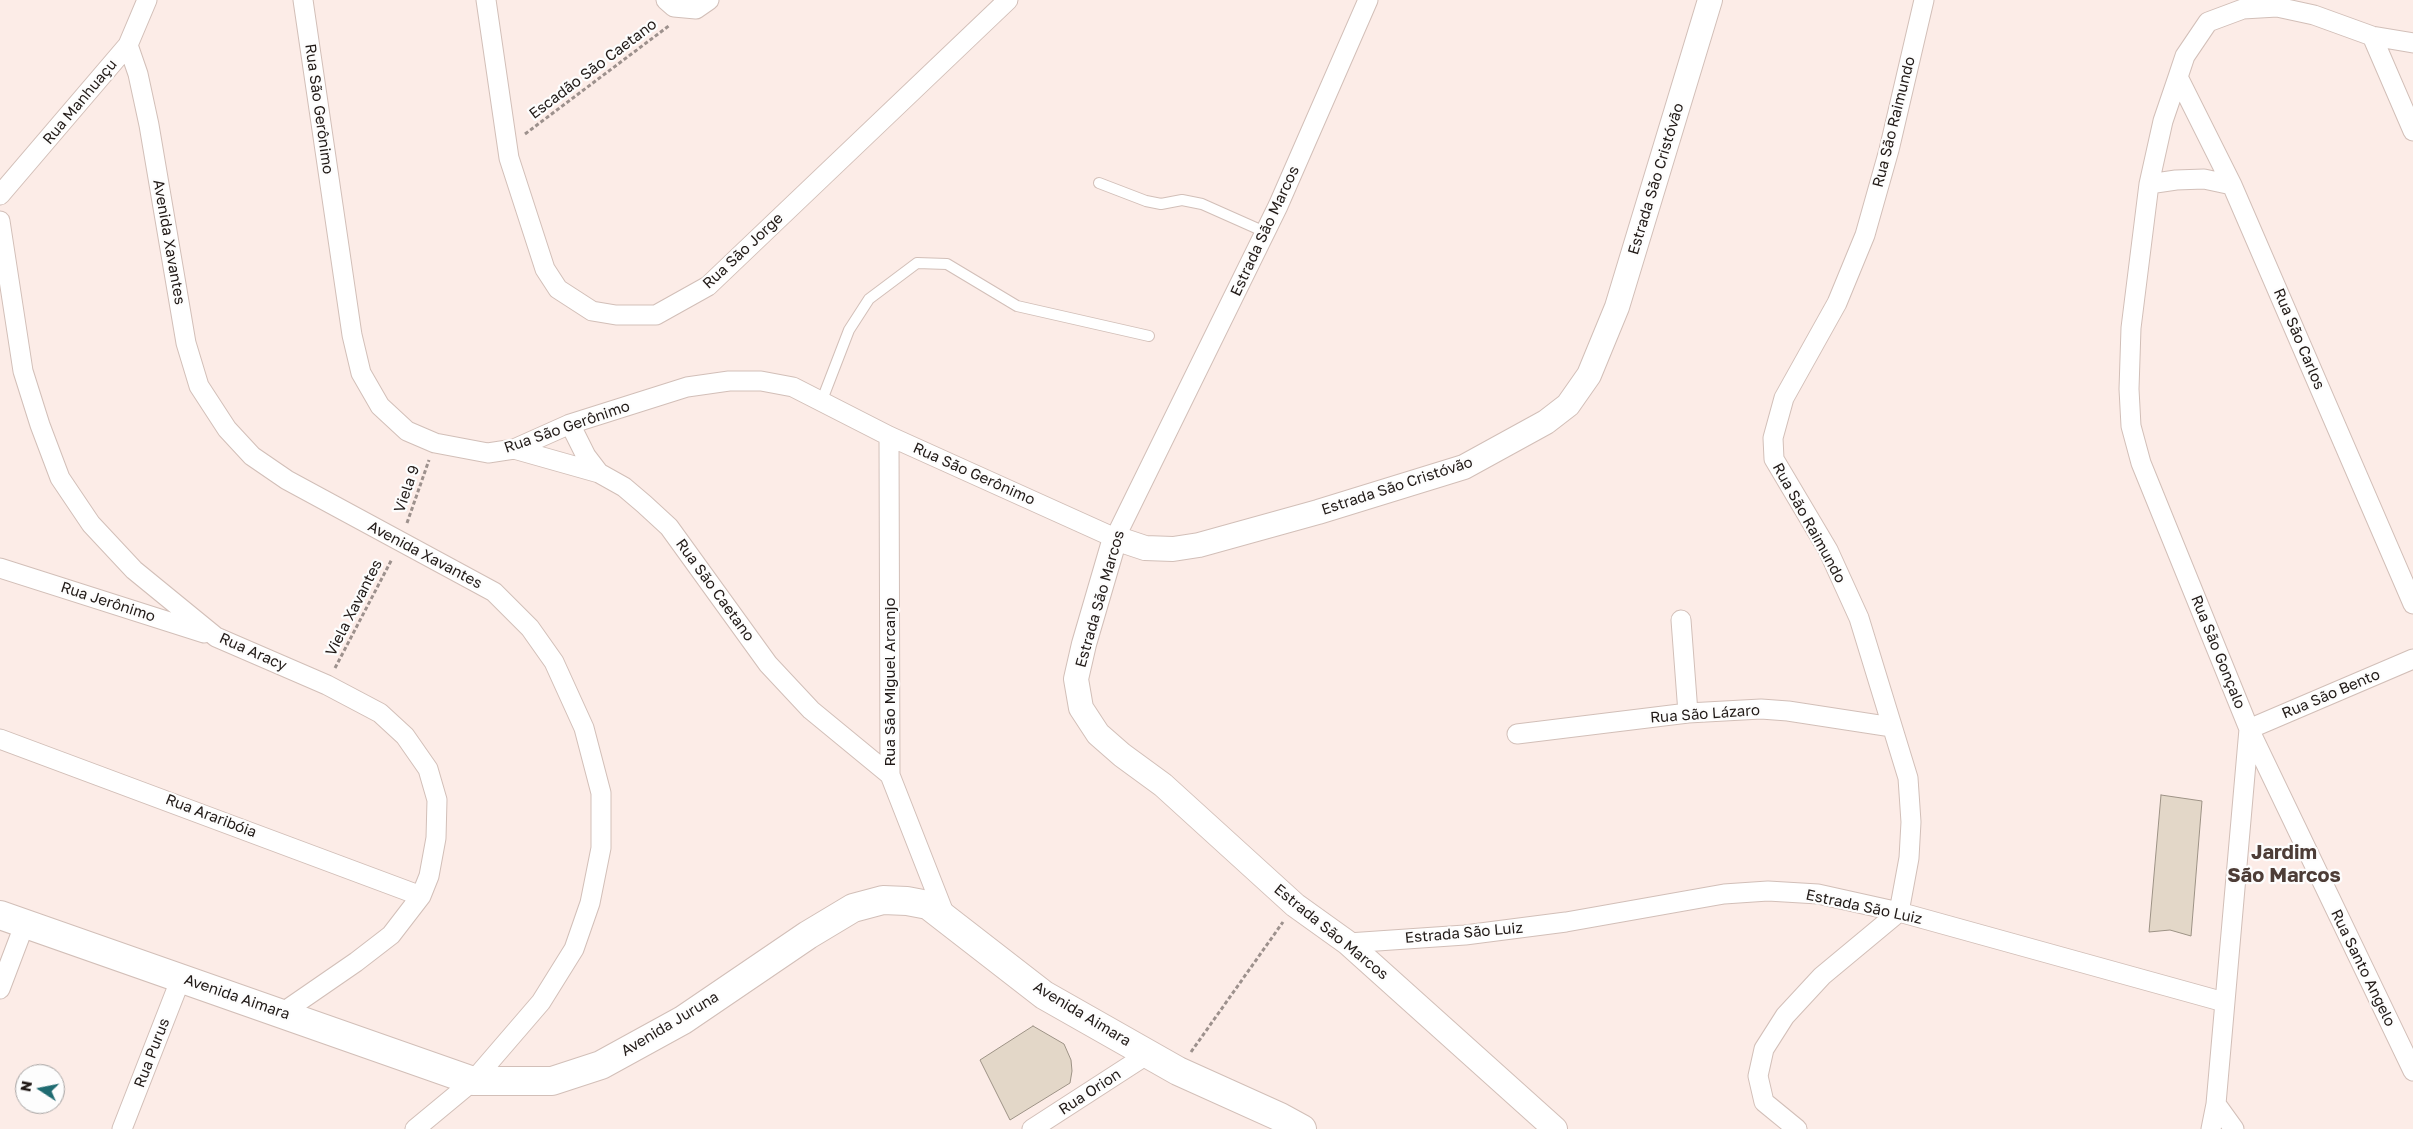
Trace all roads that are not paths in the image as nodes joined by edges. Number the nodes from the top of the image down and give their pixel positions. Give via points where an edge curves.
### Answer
1 (147, 0) edge
2 (303, 0) edge
3 (486, 0) edge
4 (666, 0) edge
5 (709, 0) edge
6 (1008, 0) edge
7 (1368, 0) edge
8 (1710, 0) edge
9 (1924, 0) edge
10 (2240, 4) edge
11 (2372, 36) junction
12 (2413, 44) edge
13 (128, 45) junction
14 (2178, 77) junction
15 (2413, 131) edge
16 (1099, 183) dead end
17 (2149, 184) junction
18 (2232, 185) junction
19 (0, 196) edge
20 (0, 221) edge
21 (1265, 232) junction
22 (1149, 336) dead end
23 (822, 400) junction
24 (570, 424) junction
25 (890, 436) junction
26 (514, 449) junction
27 (599, 473) junction
28 (1115, 538) junction
29 (0, 568) edge
30 (2413, 604) edge
31 (1681, 620) dead end
32 (216, 637) junction
33 (2413, 659) edge
34 (1688, 713) junction
35 (1892, 727) junction
36 (2249, 728) junction
37 (1517, 734) dead end
38 (0, 739) edge
39 (890, 775) junction
40 (421, 896) junction
41 (1899, 912) junction
42 (946, 918) junction
43 (13, 919) edge
44 (1348, 943) junction
45 (181, 978) junction
46 (0, 989) edge
47 (2224, 1002) junction
48 (282, 1013) junction
49 (1148, 1054) junction
50 (2413, 1071) edge
51 (473, 1081) junction
52 (2216, 1104) junction
53 (122, 1129) edge
54 (415, 1129) edge
55 (1032, 1129) edge
56 (1302, 1129) edge
57 (1555, 1129) edge
58 (1797, 1129) edge
59 (2211, 1129) edge
60 (2234, 1129) edge

1 - 13 street, Rua Manhuaçu
2 - 26 street, Rua São Gerônimo via 352,335 361,373 380,406 407,431 435,443 488,453
3 - 6 street, Rua São Jorge via 507,148 545,270 558,289 592,311 656,316 708,286
4 - 5 street via 674,7 696,9
7 - 21 street, Estrada São Marcos
8 - 28 street, Estrada São Cristóvão via 1617,307 1589,374 1568,405 1546,422 1464,467 1318,512 1199,545 1173,549 1145,548
9 - 35 street, Rua São Raimundo via 1865,235 1837,304 1784,398 1773,438 1774,459 1828,550 1859,618
10 - 11 street, Rua São Gonçalo via 2314,15
10 - 14 street, Rua São Gonçalo via 2208,22 2185,56
11 - 12 street, Rua São Gonçalo
11 - 15 street
13 - 19 street, Rua Manhuaçu
13 - 51 street, Avenida Xavantes via 149,126 186,343 199,386 227,429 252,456 287,480 494,592 530,628 554,662 584,728 601,793 601,848 590,903 574,949 541,1002
14 - 17 street, Rua São Gonçalo via 2163,121
14 - 18 street, Rua São Carlos
16 - 21 lane via 1146,201 1162,204 1182,200 1202,204
17 - 18 street via 2204,179
17 - 36 street, Rua São Gonçalo via 2131,328 2131,426 2141,464
18 - 30 street, Rua São Carlos
20 - 32 street, Rua Aracy via 23,371 60,478 91,524 134,570
21 - 28 street, Estrada São Marcos
22 - 23 lane via 1017,306 947,264 917,263 869,299 849,330
23 - 24 street, Rua São Gerônimo via 794,387 761,381 729,381 687,387
23 - 25 street, Rua São Gerônimo
24 - 26 street, Rua São Gerônimo
24 - 27 street via 586,456
25 - 28 street, Rua São Gerônimo
25 - 39 street, Rua São Miguel Arcanjo
26 - 27 street, Rua São Caetano
27 - 39 street, Rua São Caetano via 624,487 669,527 768,664 810,710
28 - 44 street, Estrada São Marcos via 1076,679 1081,708 1098,734 1163,785 1295,905
29 - 32 street, Rua Jerônimo
31 - 34 street
32 - 40 street, Rua Aracy via 327,684 380,713 405,736 428,769 437,800 430,876
33 - 36 street, Rua São Bento
34 - 35 street, Rua São Lázaro via 1754,709 1788,711
34 - 37 street, Rua São Lázaro
35 - 41 street, Rua São Raimundo via 1908,778 1911,822 1909,858
36 - 47 street, Rua São Gonçalo
36 - 50 street, Rua Santo Angelo
38 - 40 street, Rua Araribóia
39 - 42 street, Rua São Miguel Arcanjo
40 - 48 street, Rua Aracy via 391,935
41 - 44 street, Estrada São Luiz via 1818,894 1768,891 1724,894 1566,922 1474,934
41 - 47 street, Estrada São Luiz
41 - 58 street via 1822,976 1785,1016 1764,1049 1758,1076 1764,1102
42 - 49 main road, Avenida Aimara via 1044,995
42 - 51 main road, Avenida Juruna via 928,905 907,901 883,900 853,908 684,1020 600,1065 552,1081
43 - 45 main road, Avenida Aimara
43 - 46 street
44 - 57 street, Estrada São Marcos
45 - 48 main road, Avenida Aimara
45 - 53 street, Rua Purus
47 - 52 street, Rua São Gonçalo
48 - 51 main road, Avenida Aimara
49 - 55 street, Rua Orion
49 - 56 main road, Avenida Aimara
51 - 54 street
52 - 59 street, Rua São Gonçalo
52 - 60 street

